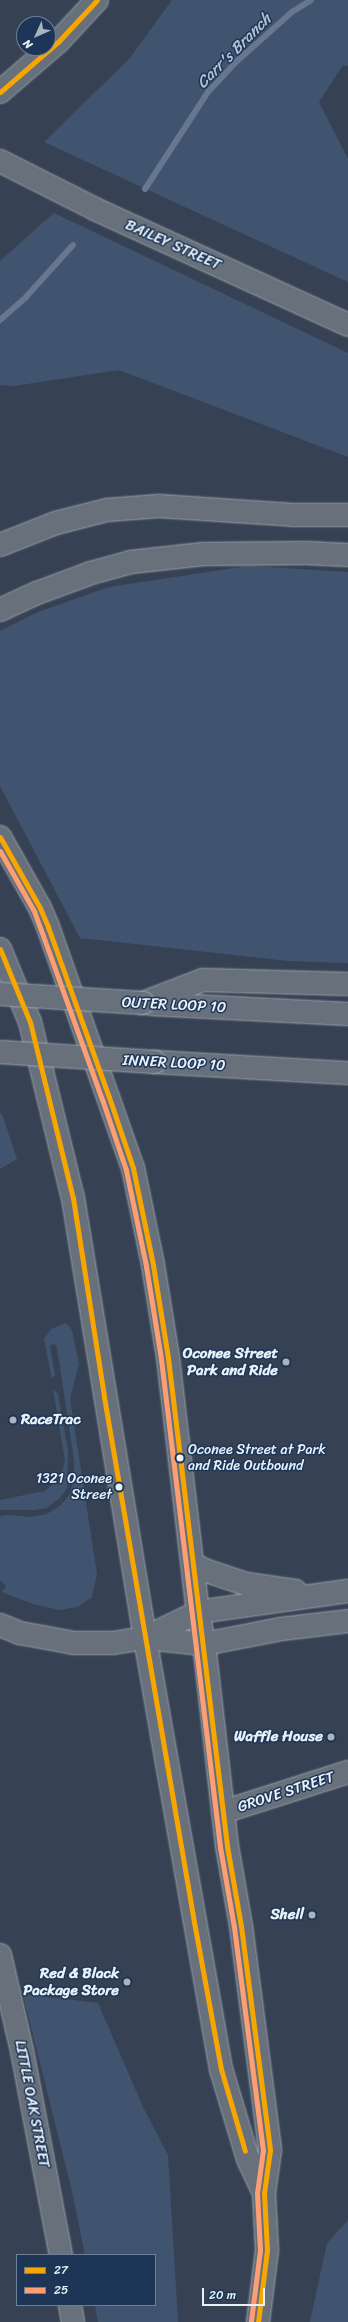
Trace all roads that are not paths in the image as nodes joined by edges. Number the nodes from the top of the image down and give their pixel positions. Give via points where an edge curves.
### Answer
1 (97, 0) edge
2 (0, 92) edge
3 (0, 161) edge
4 (348, 325) edge
5 (348, 515) edge
6 (0, 545) edge
7 (348, 555) edge
8 (0, 610) edge
9 (0, 837) edge
10 (0, 949) edge
11 (348, 984) edge
12 (0, 994) edge
13 (143, 1004) junction
14 (348, 1014) edge
15 (0, 1052) edge
16 (348, 1073) edge
17 (193, 1564) junction
18 (348, 1591) edge
19 (317, 1595) junction
20 (198, 1612) junction
21 (348, 1621) edge
22 (0, 1625) edge
23 (145, 1638) junction
24 (204, 1644) junction
25 (348, 1772) edge
26 (223, 1812) junction
27 (0, 1955) edge
28 (264, 2193) junction
29 (61, 2254) edge
30 (70, 2306) edge
31 (72, 2322) edge
32 (258, 2322) edge

1 - 2 main road via 58,42
3 - 4 main road, BAILEY STREET via 95,210
5 - 6 main road via 293,515 159,506 107,510 56,523
7 - 8 main road via 204,554 131,562 91,573
9 - 17 main road via 48,927 133,1168 153,1265 168,1358
10 - 23 main road via 30,1022 73,1198
11 - 13 main road via 203,980
12 - 13 main road, OUTER LOOP 10, bridge
13 - 14 main road, OUTER LOOP 10
15 - 16 main road, INNER LOOP 10, bridge
17 - 19 main road via 207,1572 246,1584
17 - 20 main road
18 - 19 main road
19 - 20 main road
20 - 23 main road
20 - 24 main road
21 - 24 main road via 281,1629
22 - 23 main road via 20,1633 74,1643 113,1643
23 - 24 main road
23 - 28 main road via 220,2069 248,2159
24 - 26 main road
25 - 26 main road, GROVE STREET
26 - 28 main road via 241,1926 270,2150
27 - 29 main road, LITTLE OAK STREET via 22,2051
28 - 32 main road via 267,2250
30 - 31 main road

